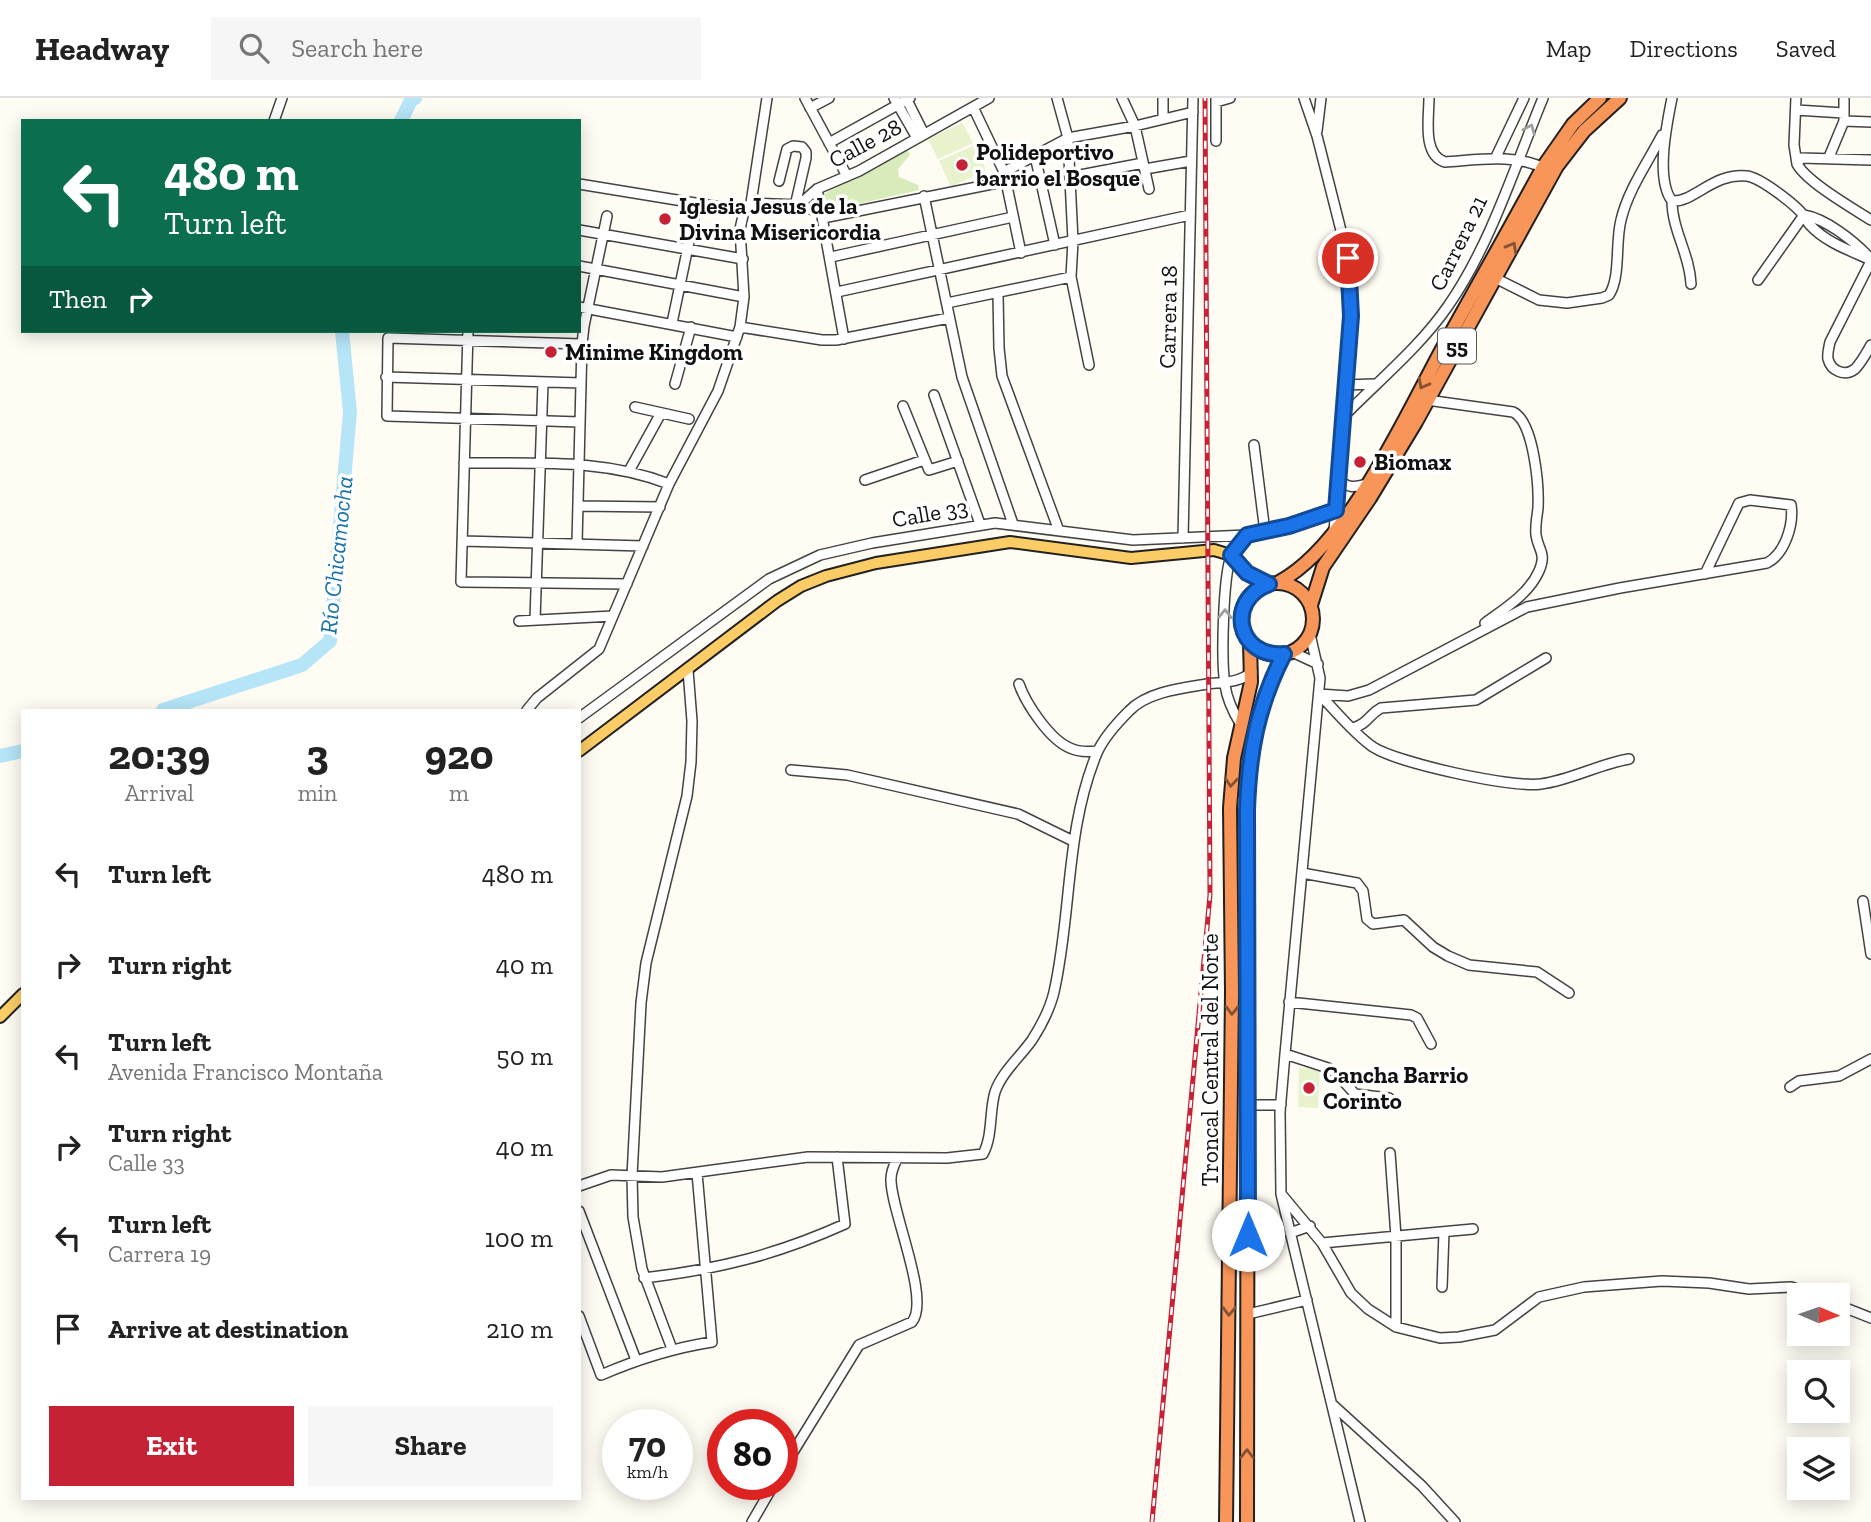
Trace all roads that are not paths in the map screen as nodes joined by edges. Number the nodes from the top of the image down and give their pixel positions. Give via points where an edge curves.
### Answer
1 (282, 98) edge
2 (767, 98) edge
3 (804, 98) edge
4 (829, 98) edge
5 (989, 98) edge
6 (1057, 98) edge
7 (1122, 98) edge
8 (1163, 98) edge
9 (1193, 98) edge
10 (1230, 98) edge
11 (1304, 98) edge
12 (1321, 98) edge
13 (1429, 98) edge
14 (1524, 98) edge
15 (1543, 98) edge
16 (1600, 98) edge
17 (1620, 98) edge
18 (1672, 98) edge
19 (1796, 98) edge
20 (1843, 98) edge
21 (903, 100) edge
22 (1216, 100) edge
23 (973, 107) junction
24 (810, 108) junction
25 (1796, 110) junction
26 (1192, 112) junction
27 (1844, 117) junction
28 (275, 119) edge
29 (1163, 119) junction
30 (1871, 122) edge
31 (1135, 126) junction
32 (1664, 130) junction
33 (1316, 132) junction
34 (920, 136) junction
35 (1068, 138) junction
36 (1216, 141) dead end
37 (829, 143) junction
38 (1035, 156) junction
39 (1829, 157) junction
40 (1495, 159) junction
41 (1191, 160) junction
42 (1871, 160) edge
43 (1517, 161) junction
44 (1797, 164) junction
45 (1144, 166) junction
46 (1548, 170) junction
47 (847, 176) junction
48 (1005, 177) junction
49 (1070, 177) junction
50 (779, 181) dead end
51 (581, 184) edge
52 (817, 189) junction
53 (1149, 189) dead end
54 (924, 196) junction
55 (1672, 201) junction
56 (697, 204) junction
57 (797, 206) junction
58 (747, 207) junction
59 (823, 215) junction
60 (1190, 215) junction
61 (1804, 215) junction
62 (607, 216) dead end
63 (1013, 217) junction
64 (1871, 220) edge
65 (581, 230) edge
66 (603, 234) junction
67 (932, 235) junction
68 (1073, 241) junction
69 (1055, 245) junction
70 (688, 249) junction
71 (1021, 253) junction
72 (831, 257) junction
73 (743, 259) junction
74 (1871, 260) edge
75 (581, 266) edge
76 (596, 269) junction
77 (940, 271) junction
78 (1071, 277) junction
79 (1495, 278) junction
80 (1758, 280) dead end
81 (1691, 284) dead end
82 (681, 285) junction
83 (837, 292) junction
84 (998, 294) junction
85 (744, 297) junction
86 (947, 303) junction
87 (583, 307) edge
88 (949, 318) junction
89 (672, 323) junction
90 (691, 327) junction
91 (738, 332) junction
92 (468, 335) edge
93 (844, 339) junction
94 (582, 344) junction
95 (1871, 345) edge
96 (1089, 365) dead end
97 (386, 377) junction
98 (467, 379) junction
99 (543, 382) junction
100 (581, 383) junction
101 (675, 384) dead end
102 (1374, 384) junction
103 (1344, 385) junction
104 (934, 395) dead end
105 (1427, 400) junction
106 (903, 406) dead end
107 (635, 407) dead end
108 (662, 413) junction
109 (1342, 418) junction
110 (465, 419) junction
111 (690, 419) dead end
112 (541, 421) junction
113 (580, 422) junction
114 (1254, 445) dead end
115 (924, 460) junction
116 (958, 461) junction
117 (464, 463) junction
118 (540, 464) junction
119 (579, 464) junction
120 (629, 471) junction
121 (1338, 478) junction
122 (864, 480) dead end
123 (1369, 483) junction
124 (669, 484) junction
125 (578, 506) junction
126 (660, 507) junction
127 (1336, 510) junction
128 (980, 524) junction
129 (1013, 524) junction
130 (1059, 531) junction
131 (1334, 531) junction
132 (1265, 532) junction
133 (1247, 535) junction
134 (1183, 538) junction
135 (462, 541) junction
136 (537, 542) junction
137 (577, 542) junction
138 (643, 546) junction
139 (1231, 555) junction
140 (1705, 574) junction
141 (536, 582) junction
142 (1274, 583) junction
143 (626, 584) junction
144 (1311, 605) junction
145 (613, 616) junction
146 (535, 620) junction
147 (519, 621) dead end
148 (1310, 634) junction
149 (1470, 637) junction
150 (1250, 643) junction
151 (1288, 653) junction
152 (1546, 658) dead end
153 (1318, 664) junction
154 (688, 670) junction
155 (1252, 672) junction
156 (1224, 682) junction
157 (1019, 684) dead end
158 (1319, 694) junction
159 (528, 709) edge
160 (581, 717) edge
161 (1241, 725) junction
162 (1353, 728) junction
163 (581, 750) edge
164 (1097, 751) junction
165 (1629, 759) dead end
166 (791, 770) dead end
167 (1073, 841) junction
168 (1302, 873) junction
169 (1863, 901) dead end
170 (1871, 954) edge
171 (1569, 993) dead end
172 (21, 996) edge
173 (1289, 1002) junction
174 (0, 1017) edge
175 (1431, 1044) dead end
176 (1285, 1054) junction
177 (1871, 1059) edge
178 (1790, 1087) dead end
179 (1389, 1098) dead end
180 (1249, 1105) junction
181 (1281, 1105) junction
182 (1390, 1153) dead end
183 (837, 1157) junction
184 (897, 1158) junction
185 (697, 1173) junction
186 (632, 1176) junction
187 (581, 1185) edge
188 (1281, 1194) junction
189 (581, 1216) edge
190 (1310, 1226) junction
191 (1473, 1229) dead end
192 (1444, 1232) junction
193 (1290, 1233) junction
194 (1396, 1237) junction
195 (1322, 1243) junction
196 (706, 1270) junction
197 (644, 1278) junction
198 (1442, 1287) dead end
199 (1787, 1287) edge
200 (1307, 1300) junction
201 (1850, 1310) edge
202 (1248, 1314) junction
203 (1871, 1318) edge
204 (581, 1321) edge
205 (1396, 1327) junction
206 (672, 1349) junction
207 (636, 1360) junction
208 (1332, 1404) junction
209 (798, 1444) edge
210 (765, 1500) edge
211 (752, 1522) edge
212 (1226, 1522) edge
213 (1247, 1522) edge
214 (1360, 1522) edge
215 (1455, 1522) edge

1 - 28 street
2 - 58 street
3 - 24 street
4 - 24 street
5 - 23 street, Calle 28
6 - 35 street
7 - 31 street
8 - 29 street
9 - 26 street, Carrera 18
10 - 22 street
11 - 33 street
12 - 33 street
13 - 40 street via 1430,149 1437,159
14 - 40 street
43 -> 15 street, Carrera 21
16 - 46 highway, 55 via 1573,124
17 - 46 highway, 55
18 - 32 street
19 - 25 street
20 - 27 street
21 - 34 street
21 - 37 street
22 - 36 street
23 - 34 street, Calle 28
23 - 48 street
24 - 37 street
25 - 27 street
25 - 44 street
26 - 29 street
26 - 41 street, Carrera 18
27 - 30 street
27 - 39 street
29 - 31 street
31 - 35 street
31 - 45 street
32 - 55 street via 1666,190
32 - 79 street via 1622,216 1609,295 1553,303
33 - 103 street via 1351,280
34 - 47 street, Calle 28
35 - 38 street
35 - 49 street
37 - 47 street
38 - 48 street
38 - 69 street
39 - 42 street
39 - 44 street via 1801,158
40 - 43 street
41 - 45 street
41 - 60 street, Carrera 18
43 - 46 street
43 - 102 street, Carrera 21 via 1482,248 1447,309
44 - 64 street
45 - 49 street
45 - 53 street
79 -> 46 highway, 55
46 -> 123 highway, 55
47 - 52 street, Calle 28
48 - 54 street
48 - 63 street
49 - 68 street
50 - 57 street via 787,149 802,146 806,158
51 - 56 street
52 - 57 street, Calle 28
52 - 59 street
54 - 59 street
54 - 67 street
55 - 61 street via 1728,176 1751,176
55 - 81 street
56 - 58 street
56 - 70 street
57 - 58 street
57 - 59 street
58 - 73 street via 740,229
59 - 72 street
60 - 68 street
60 - 134 street, Carrera 18
61 - 74 street via 1859,246
61 - 80 street
62 - 66 street
63 - 67 street
63 - 71 street
65 - 66 street
66 - 70 street
66 - 76 street
67 - 72 street
67 - 77 street
68 - 69 street
68 - 78 street
69 - 71 street
70 - 73 street
70 - 82 street
71 - 77 street
72 - 83 street
73 - 85 street
74 - 95 street via 1830,342 1830,366 1839,373 1856,368
75 - 76 street
76 - 82 street
76 - 87 street
77 - 83 street
77 - 86 street
78 - 84 street
78 - 96 street
79 - 105 highway, 55
82 - 85 street
82 - 89 street
83 - 93 street
84 - 86 street
84 - 130 street via 1002,376
85 - 91 street
86 - 88 street
87 - 89 street
87 - 94 street
88 - 93 street
88 - 129 street via 962,377
89 - 90 street
90 - 91 street
90 - 101 street
91 - 93 street
91 - 124 street via 718,391
92 - 94 street
92 - 97 street via 388,338
92 - 98 street
94 - 100 street
97 - 98 street
97 - 110 street via 387,416
98 - 99 street
98 - 110 street
99 - 100 street
99 - 112 street
100 - 113 street
102 - 103 street
102 - 109 street, Carrera 21
103 - 109 street
104 - 116 street
105 - 144 highway, 55 via 1323,567
105 - 149 street via 1517,414 1535,461 1535,533 1543,552 1539,570 1528,588
106 - 115 street
107 - 108 street
108 - 111 street
108 - 120 street
109 - 121 street
110 - 112 street
110 - 117 street
112 - 113 street
112 - 118 street
113 - 119 street
114 - 132 street
115 - 116 street via 929,470
115 - 122 street
116 - 128 street
117 - 118 street
117 - 135 street
118 - 119 street
118 - 136 street
119 - 120 street
119 - 125 street
120 - 124 street
121 - 123 street via 1349,487
121 - 127 street
123 - 131 highway, 55
124 - 126 street
125 - 126 street
125 - 137 street
126 - 138 street
127 - 131 street
127 - 132 street, Calle 33
128 - 129 street, Calle 33
128 - 160 street, Calle 33 via 872,543 792,567 769,579
129 - 130 street, Calle 33
130 - 134 street, Calle 33 via 1133,540
131 - 142 highway, 55 via 1304,566
132 - 133 street, Calle 33
133 - 134 street, Calle 33
133 - 139 street
135 - 136 street
135 - 141 street via 461,582
136 - 137 street
136 - 141 street
137 - 138 street
138 - 143 street
139 - 142 main road via 1247,573
139 - 154 main road via 1208,550 1131,558 1010,542 876,563 801,586
156 -> 139 street
140 - 140 street via 1739,503 1791,505 1785,540 1772,561
140 - 149 street via 1527,607
141 - 143 street
141 - 146 street
142 - 144 highway via 1290,585
142 - 150 highway, 55 via 1255,590 1243,608 1242,622
143 - 145 street
144 - 148 highway, 55
145 - 146 street
145 - 159 street via 600,649
146 - 147 street
148 - 151 highway
148 - 153 street
149 - 158 street via 1369,690 1348,696
150 - 151 highway via 1266,653
150 - 155 highway, Troncal Central del Norte / 55
151 - 153 street
151 - 180 highway, Troncal Central del Norte via 1260,710 1249,767
152 - 162 street via 1476,700 1381,708 1364,725
153 - 158 street
154 - 163 main road
154 - 186 street via 691,762 687,796 646,963
155 - 156 street
155 - 161 highway, Troncal Central del Norte / 55
156 - 161 street
156 - 164 street via 1146,698 1128,712
157 - 164 street via 1034,713 1057,739 1071,749
158 - 162 street
158 - 168 street
161 -> 212 highway, Troncal Central del Norte / 55 via 1230,808
162 - 165 street via 1388,753 1435,768 1520,784 1551,782
164 - 167 street
166 - 167 street via 858,777 1018,814
167 - 184 street via 1054,992 1032,1039 996,1091 985,1151 981,1156
168 - 171 street via 1361,886 1367,919 1373,924 1404,920 1448,956 1469,965 1537,972
168 - 173 street
169 - 170 street
172 - 174 main road
173 - 175 street via 1411,1015
173 - 176 street
176 - 179 street via 1335,1072 1354,1094
176 - 181 street
177 - 178 street via 1839,1076 1799,1081
180 - 181 street
180 - 202 highway, Troncal Central del Norte
181 - 188 street
182 - 194 street
183 - 184 street
183 - 185 street
183 - 196 street via 845,1224 777,1252
184 - 209 street via 892,1188 909,1258 915,1319 859,1345
185 - 186 street
185 - 196 street
186 - 187 street via 611,1175
186 - 197 street via 633,1217
188 - 190 street
188 - 193 street
189 - 207 street
190 - 193 street
190 - 195 street
191 - 192 street
192 - 194 street
192 - 198 street
193 - 200 street
194 - 195 street
194 - 205 street
195 - 205 street via 1351,1293
196 - 197 street
196 - 206 street via 712,1342
197 - 206 street
199 - 205 street via 1749,1289 1662,1281 1600,1285 1539,1297 1500,1328 1483,1333 1440,1338
200 - 202 street
200 - 208 street
201 - 203 street
213 -> 202 highway, Troncal Central del Norte
204 - 207 street via 601,1375
206 - 207 street
208 - 214 street
208 - 215 street
210 - 211 street

